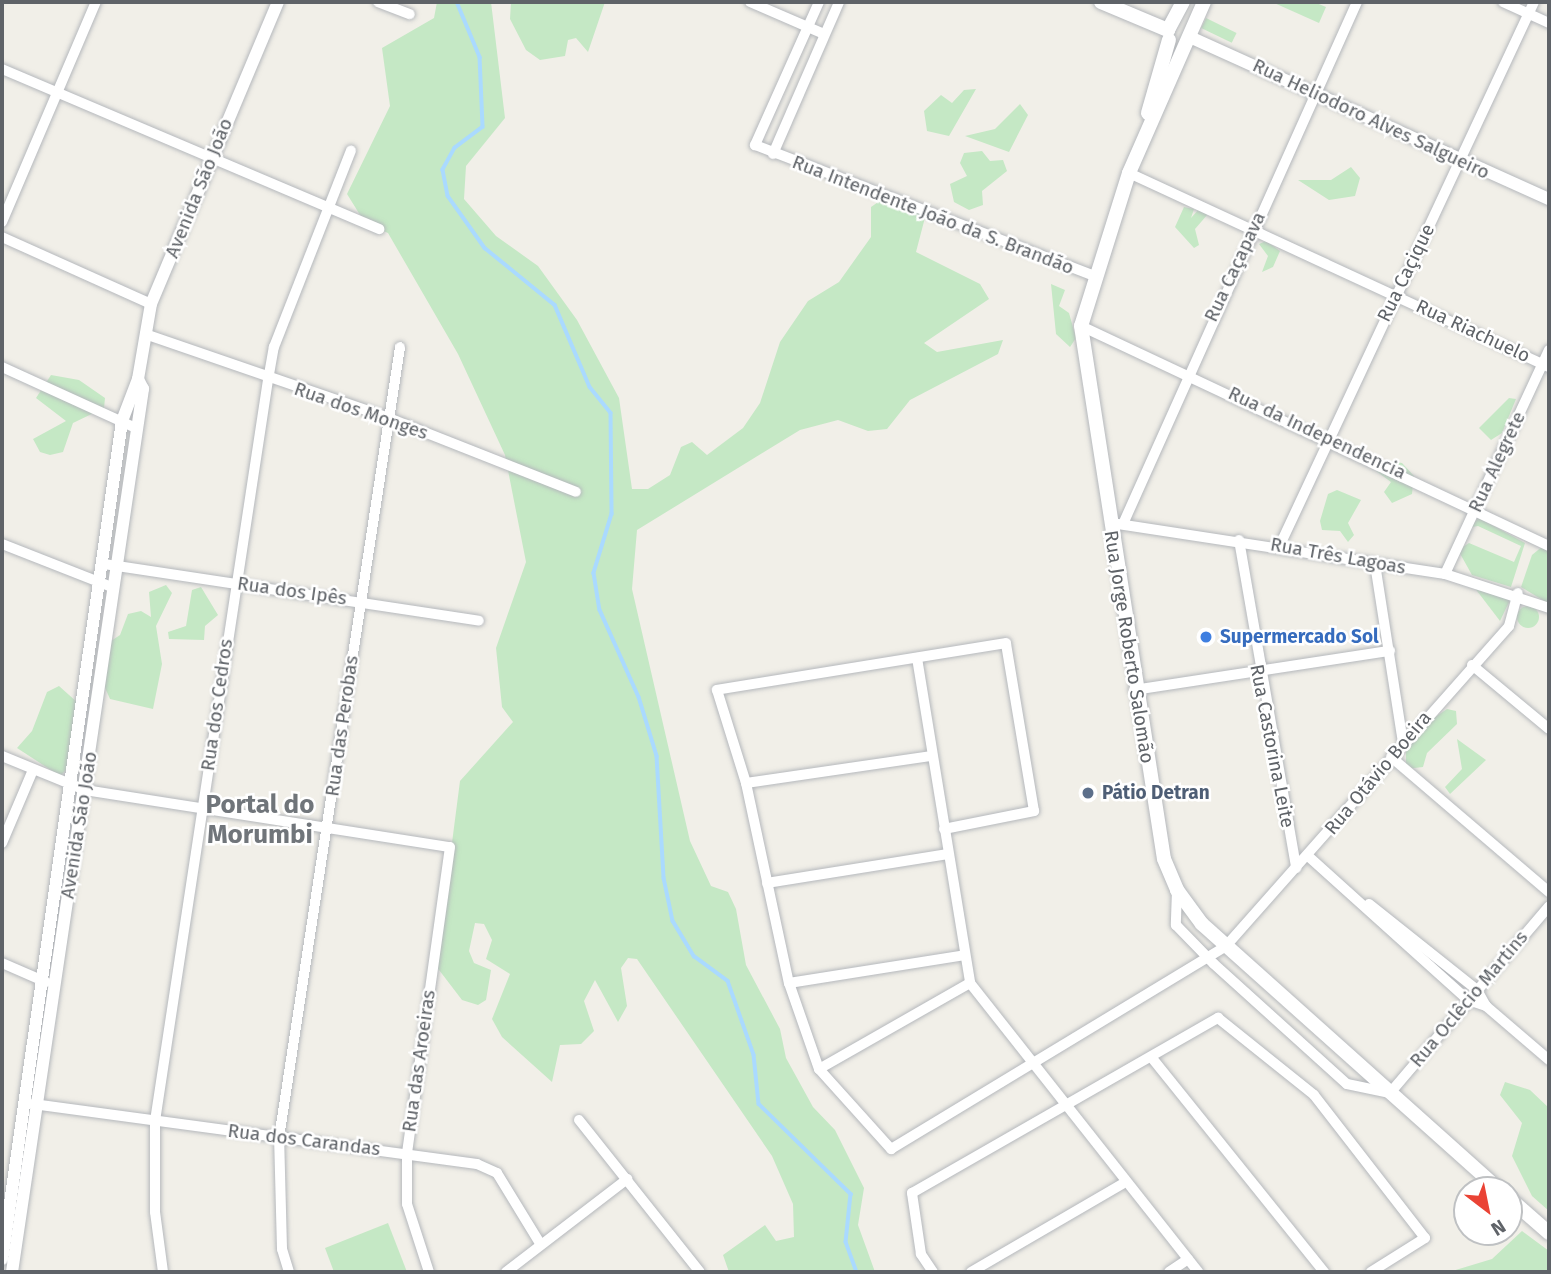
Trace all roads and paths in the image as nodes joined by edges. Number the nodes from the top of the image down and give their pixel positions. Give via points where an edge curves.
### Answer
1 (96, 2) edge
2 (278, 2) edge
3 (378, 2) edge
4 (750, 2) edge
5 (818, 2) edge
6 (839, 2) edge
7 (1101, 2) edge
8 (1183, 2) edge
9 (1204, 2) edge
10 (1357, 2) edge
11 (1503, 2) edge
12 (1534, 2) edge
13 (1528, 13) junction
14 (410, 14) dead end
15 (1549, 23) edge
16 (808, 28) junction
17 (1169, 31) junction
18 (824, 34) junction
19 (1190, 38) junction
20 (2, 69) edge
21 (57, 92) junction
22 (1315, 93) junction
23 (1142, 138) junction
24 (351, 151) dead end
25 (774, 154) junction
26 (209, 159) junction
27 (1461, 161) junction
28 (1129, 173) junction
29 (1549, 199) edge
30 (328, 209) junction
31 (2, 222) edge
32 (379, 229) dead end
33 (1252, 231) junction
34 (2, 237) edge
35 (1092, 275) junction
36 (1395, 295) junction
37 (151, 304) junction
38 (1081, 326) junction
39 (145, 334) junction
40 (400, 347) dead end
41 (1549, 350) edge
42 (1546, 366) edge
43 (2, 368) edge
44 (1185, 373) junction
45 (138, 379) junction
46 (268, 380) junction
47 (386, 417) junction
48 (122, 421) junction
49 (136, 428) junction
50 (1329, 438) junction
51 (576, 492) dead end
52 (1476, 507) junction
53 (1116, 524) junction
54 (1239, 540) junction
55 (2, 544) edge
56 (1280, 545) junction
57 (1549, 546) edge
58 (104, 564) junction
59 (1375, 564) junction
60 (118, 567) junction
61 (1444, 574) junction
62 (234, 583) junction
63 (108, 586) junction
64 (1518, 593) junction
65 (360, 600) junction
66 (1549, 608) edge
67 (479, 621) dead end
68 (1390, 651) junction
69 (916, 658) junction
70 (1472, 665) junction
71 (1257, 670) junction
72 (1135, 690) junction
73 (1549, 729) edge
74 (1403, 742) junction
75 (932, 755) junction
76 (2, 757) edge
77 (1391, 757) junction
78 (33, 769) junction
79 (746, 783) junction
80 (79, 788) junction
81 (203, 806) junction
82 (327, 827) junction
83 (944, 829) junction
84 (2, 843) edge
85 (948, 854) junction
86 (1308, 856) junction
87 (1296, 869) junction
88 (767, 883) junction
89 (56, 885) junction
90 (70, 886) junction
91 (1177, 891) junction
92 (1549, 892) edge
93 (1356, 896) junction
94 (1549, 906) edge
95 (1226, 946) junction
96 (965, 955) junction
97 (1209, 960) junction
98 (2, 963) edge
99 (41, 979) junction
100 (970, 983) junction
101 (789, 984) junction
102 (54, 986) junction
103 (1477, 989) junction
104 (1468, 1000) junction
105 (1486, 1006) junction
106 (1152, 1058) junction
107 (1549, 1060) edge
108 (1034, 1062) junction
109 (819, 1069) junction
110 (1390, 1093) junction
111 (1063, 1103) junction
112 (31, 1104) junction
113 (579, 1120) dead end
114 (155, 1121) junction
115 (279, 1138) junction
116 (407, 1153) junction
117 (1484, 1176) edge
118 (626, 1179) junction
119 (1122, 1184) junction
120 (1523, 1210) edge
121 (10, 1216) edge
122 (1549, 1233) edge
123 (541, 1245) junction
124 (2, 1259) edge
125 (1188, 1259) junction
126 (12, 1272) edge
127 (163, 1272) edge
128 (289, 1272) edge
129 (429, 1272) edge
130 (506, 1272) edge
131 (700, 1272) edge
132 (933, 1272) edge
133 (971, 1272) edge
134 (1169, 1272) edge
135 (1198, 1272) edge
136 (1324, 1272) edge
137 (1371, 1272) edge

1 - 21 street
2 - 26 street, Avenida São João
3 - 14 street
4 - 16 street
5 - 16 street
6 - 18 street
7 - 17 main road
8 - 17 main road, Rua Jorge Roberto Salomão
9 - 19 main road, Rua Jorge Roberto Salomão
10 - 22 street, Rua Caçapava
11 - 13 street
12 - 13 street, Rua Caçique
13 - 15 street
13 - 27 street, Rua Caçique
16 - 18 street
16 - 25 street, Rua Intendente João da S. Brandão via 755,145
17 - 19 main road
17 - 19 main road via 1186,23
17 - 23 main road, Rua Jorge Roberto Salomão
18 - 25 street
19 - 22 street, Rua Heliodoro Alves Salgueiro
19 - 23 main road, Rua Jorge Roberto Salomão
20 - 21 street
21 - 26 street
21 - 31 street
22 - 27 street, Rua Heliodoro Alves Salgueiro
22 - 33 street, Rua Caçapava
23 - 28 main road, Rua Jorge Roberto Salomão
24 - 30 street, Rua dos Cedros
25 - 35 street, Rua Intendente João da S. Brandão
26 - 30 street
26 - 37 street, Avenida São João
27 - 29 street, Rua Heliodoro Alves Salgueiro
27 - 36 street, Rua Caçique
28 - 33 street, Rua Riachuelo
28 - 35 main road, Rua Jorge Roberto Salomão
30 - 32 street
30 - 46 street, Rua dos Cedros via 274,347
33 - 36 street, Rua Riachuelo
33 - 44 street, Rua Caçapava
34 - 37 street
35 - 38 main road, Rua Jorge Roberto Salomão
36 - 42 street, Rua Riachuelo
36 - 50 street, Rua Caçique
37 - 39 street, Avenida São João
38 - 44 street, Rua da Independencia
38 - 53 main road, Rua Jorge Roberto Salomão
39 - 45 street, Avenida São João
39 - 46 street, Rua dos Monges
40 - 47 street, Rua das Perobas
41 - 42 street, Rua Alegrete
42 - 52 street, Rua Alegrete
43 - 48 street
44 - 50 street, Rua da Independencia
44 - 53 street, Rua Caçapava
45 - 48 street, Avenida São João
45 - 49 street, Avenida São João via 143,389
46 - 47 street, Rua dos Monges
46 - 62 street, Rua dos Cedros
47 - 51 street, Rua dos Monges
47 - 65 street, Rua das Perobas
48 - 49 street
48 - 58 street, Avenida São João
49 - 60 street, Avenida São João
50 - 52 street, Rua da Independencia
50 - 56 street, Rua Caçique
52 - 57 street, Rua da Independencia
52 - 61 street, Rua Alegrete
53 - 54 street, Rua Três Lagoas
53 - 72 main road, Rua Jorge Roberto Salomão
54 - 56 street, Rua Três Lagoas
54 - 71 street, Rua Castorina Leite
55 - 63 street
56 - 59 street, Rua Três Lagoas
58 - 60 street, Rua dos Ipês
58 - 63 street, Avenida São João
59 - 61 street, Rua Três Lagoas
59 - 68 street
60 - 62 street, Rua dos Ipês
60 - 63 street, Avenida São João
61 - 64 street, Rua Três Lagoas
62 - 65 street, Rua dos Ipês
62 - 81 street, Rua dos Cedros
63 - 80 street, Avenida São João
64 - 66 street, Rua Três Lagoas
64 - 70 street, Rua Otávio Boeira via 1508,625
65 - 67 street, Rua dos Ipês
65 - 82 street, Rua das Perobas
68 - 71 street
68 - 74 street
69 - 75 street
69 - 79 street via 717,690
69 - 83 street via 1006,643 1032,798 1034,811
70 - 73 street
70 - 74 street, Rua Otávio Boeira
71 - 72 street
71 - 87 street, Rua Castorina Leite
72 - 91 main road, Rua Jorge Roberto Salomão via 1164,859
74 - 77 street, Rua Otávio Boeira
75 - 79 street
75 - 83 street
76 - 78 street
77 - 86 street, Rua Otávio Boeira
77 - 92 street
78 - 80 street
78 - 84 street
79 - 88 street
80 - 81 street
80 - 89 street, Avenida São João
80 - 90 street, Avenida São João
81 - 82 street
81 - 114 street, Rua dos Cedros
82 - 115 street, Rua das Perobas
82 - 116 street, Rua das Aroeiras via 450,847
83 - 85 street
85 - 88 street
85 - 96 street
86 - 87 street, Rua Otávio Boeira
86 - 93 street
87 - 95 street, Rua Otávio Boeira
88 - 101 street
89 - 90 street
89 - 99 street, Avenida São João
90 - 102 street, Avenida São João
91 - 95 main road, Rua Jorge Roberto Salomão
91 - 97 street via 1175,925
93 - 103 street via 1402,925
93 - 104 street
94 - 103 street, Rua Oclêcio Martins
95 - 97 street, Rua Otávio Boeira
95 - 110 main road, Rua Jorge Roberto Salomão
96 - 100 street
96 - 101 street
97 - 108 street, Rua Otávio Boeira
97 - 110 street via 1347,1084
98 - 99 street
99 - 102 street
99 - 112 street, Avenida São João
100 - 108 street
100 - 109 street
101 - 109 street
102 - 112 street, Avenida São João
103 - 104 street, Rua Oclêcio Martins
103 - 105 street
104 - 105 street
104 - 110 street, Rua Oclêcio Martins
105 - 107 street
106 - 111 street
106 - 136 street
106 - 137 street via 1218,1018 1314,1095 1425,1238
108 - 109 street, Rua Otávio Boeira via 891,1149
108 - 111 street
110 - 117 main road, Rua Jorge Roberto Salomão
111 - 119 street
111 - 132 street via 912,1193 920,1254
112 - 114 street, Rua dos Carandas
112 - 121 street, Avenida São João
113 - 118 street
114 - 115 street, Rua dos Carandas
114 - 127 street, Rua dos Cedros via 155,1212
115 - 116 street, Rua dos Carandas
115 - 128 street, Rua das Perobas via 278,1201
116 - 123 street, Rua dos Carandas via 491,1168
116 - 129 street, Rua das Aroeiras via 407,1204
118 - 123 street
118 - 131 street
119 - 125 street
119 - 133 street
120 - 122 main road
121 - 124 street, Avenida São João
121 - 126 street, Avenida São João
123 - 130 street
125 - 134 street
125 - 135 street

